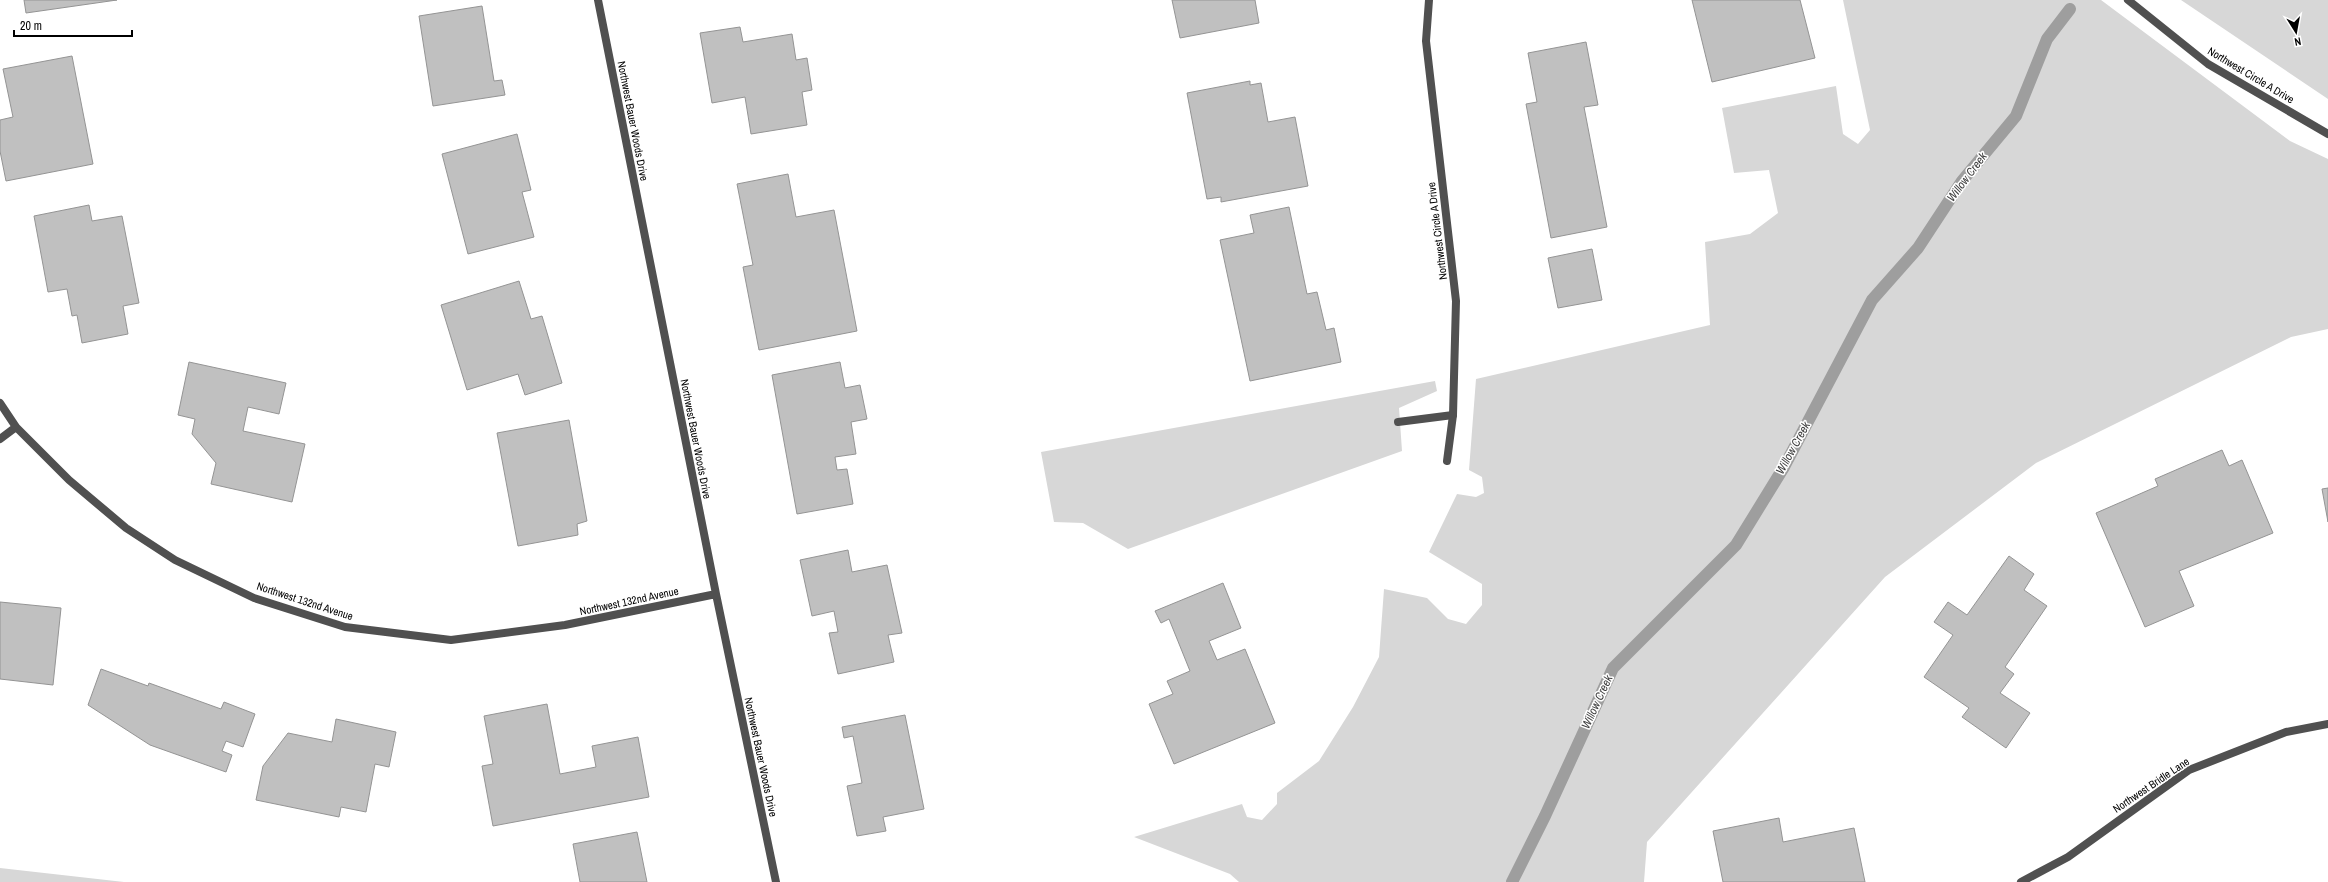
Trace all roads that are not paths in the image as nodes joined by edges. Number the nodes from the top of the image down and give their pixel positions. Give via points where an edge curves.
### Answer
1 (598, 0) edge
2 (1430, 0) edge
3 (2128, 0) edge
4 (2328, 134) edge
5 (0, 403) edge
6 (1453, 415) junction
7 (1398, 422) dead end
8 (16, 427) junction
9 (0, 439) edge
10 (1447, 460) dead end
11 (716, 594) junction
12 (2328, 724) edge
13 (776, 882) edge
14 (2021, 882) edge

1 - 11 street, Northwest Bauer Woods Drive
2 - 6 street, Northwest Circle A Drive via 1426,41 1456,301
3 - 4 street, Northwest Circle A Drive via 2208,64
5 - 8 street, Northwest 132nd Avenue
6 - 7 street
6 - 10 street, Northwest Circle A Drive
8 - 9 street
8 - 11 street, Northwest 132nd Avenue via 69,480 120,524 175,560 254,598 345,627 451,640 565,625
11 - 13 street, Northwest Bauer Woods Drive
12 - 14 street, Northwest Bridle Lane via 2286,732 2189,770 2068,857

